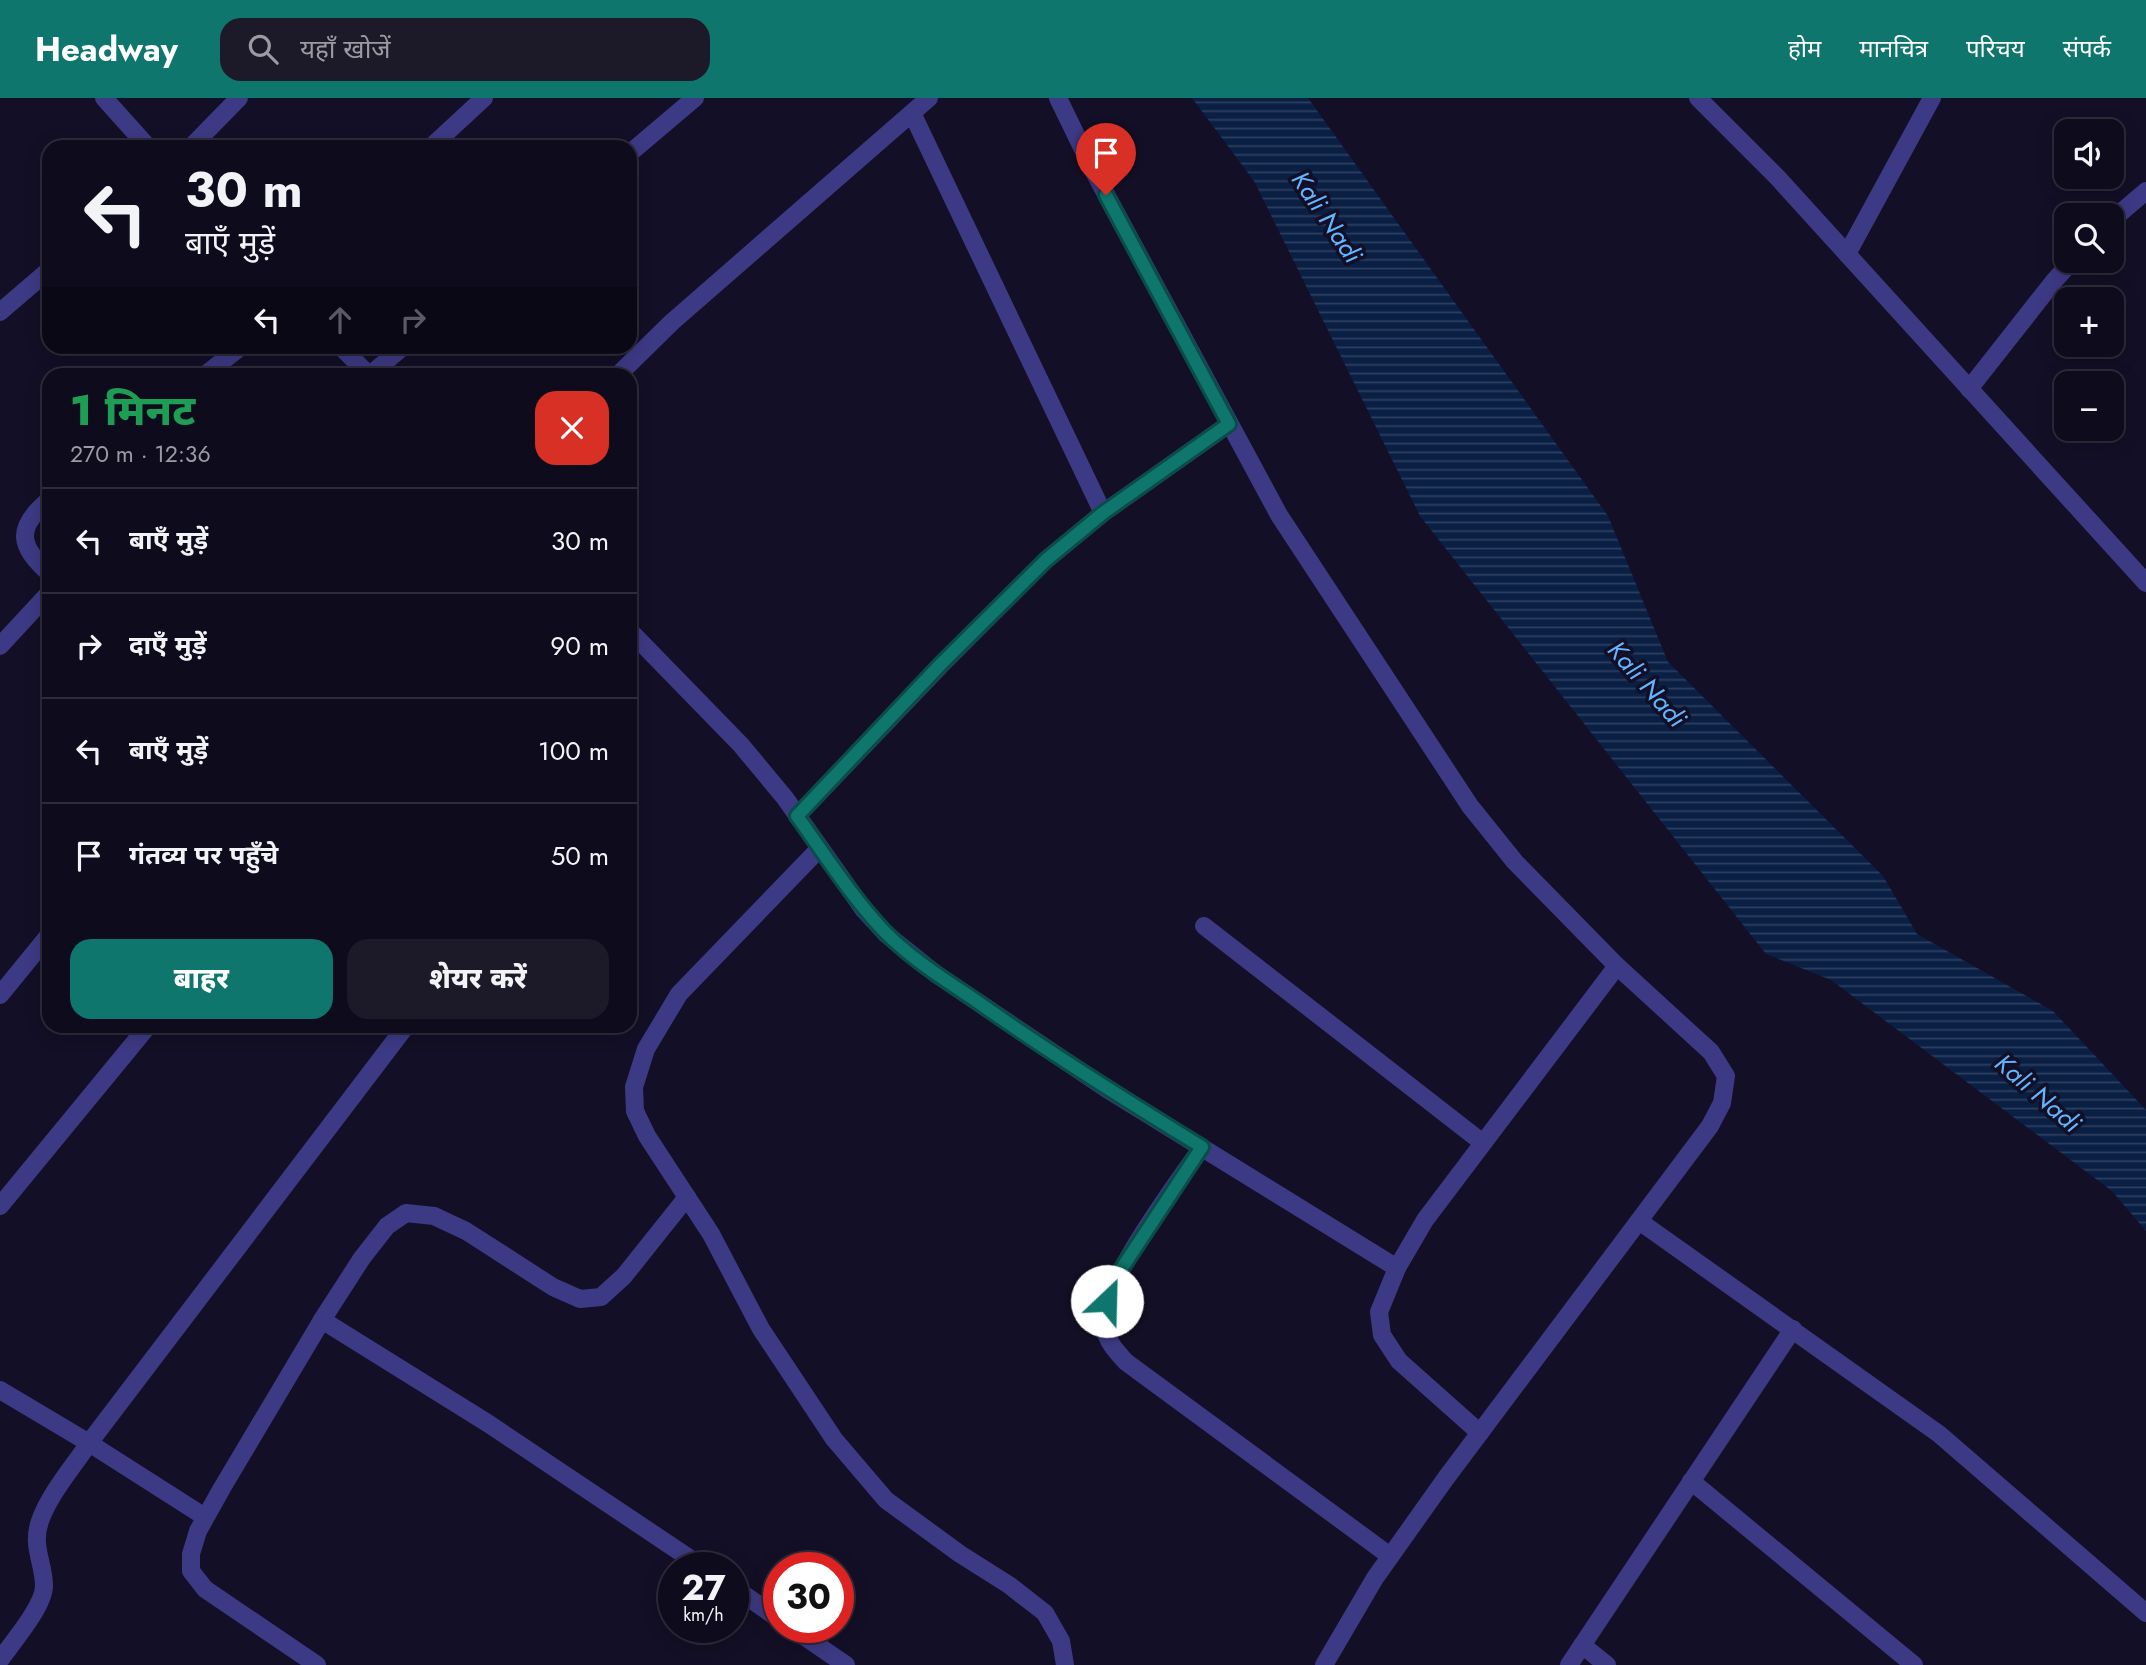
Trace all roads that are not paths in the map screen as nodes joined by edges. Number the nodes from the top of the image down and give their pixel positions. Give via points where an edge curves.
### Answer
1 (104, 98) edge
2 (239, 98) edge
3 (484, 98) edge
4 (695, 98) edge
5 (929, 98) edge
6 (1058, 98) edge
7 (1698, 98) edge
8 (1932, 98) edge
9 (912, 113) junction
10 (142, 140) edge
11 (198, 140) edge
12 (439, 140) edge
13 (637, 147) edge
14 (2146, 191) edge
15 (2124, 210) edge
16 (1847, 254) junction
17 (2061, 273) edge
18 (42, 277) edge
19 (0, 312) edge
20 (232, 354) edge
21 (349, 354) edge
22 (394, 354) edge
23 (214, 368) edge
24 (364, 368) edge
25 (377, 368) edge
26 (625, 368) edge
27 (1969, 389) junction
28 (1229, 424) junction
29 (42, 508) edge
30 (1103, 513) junction
31 (42, 567) edge
32 (2143, 573) edge
33 (42, 601) edge
34 (637, 638) edge
35 (0, 646) edge
36 (797, 816) junction
37 (820, 848) junction
38 (1204, 926) dead end
39 (42, 943) edge
40 (1617, 965) junction
41 (0, 995) edge
42 (142, 1033) edge
43 (401, 1033) edge
44 (1483, 1143) junction
45 (1202, 1147) junction
46 (687, 1197) junction
47 (0, 1206) edge
48 (1639, 1221) junction
49 (1398, 1268) junction
50 (322, 1320) junction
51 (1793, 1329) junction
52 (0, 1390) edge
53 (1480, 1433) junction
54 (89, 1443) junction
55 (1692, 1481) junction
56 (205, 1517) junction
57 (680, 1552) edge
58 (1390, 1556) junction
59 (2146, 1613) edge
60 (814, 1643) edge
61 (1582, 1644) junction
62 (0, 1660) edge
63 (317, 1665) edge
64 (846, 1665) edge
65 (1065, 1665) edge
66 (1324, 1665) edge
67 (1569, 1665) edge
68 (1607, 1665) edge
69 (1914, 1665) edge

1 - 10 street
2 - 11 street
3 - 12 street
4 - 13 street
5 - 9 street
6 - 28 street
7 - 16 street
8 - 16 street
9 - 26 street
9 - 30 street
14 - 15 street
16 - 27 street
17 - 27 street
18 - 19 street
20 - 23 street
21 - 24 street
22 - 25 street
27 - 32 street
28 - 30 street
28 - 40 street via 1279,515 1470,806 1515,862
29 - 31 street via 28,524 24,541 30,556
30 - 36 street via 1046,560
33 - 35 street
34 - 36 street via 741,745
36 - 37 street
37 - 45 street via 886,934 936,974
37 - 46 street via 679,994 646,1049 634,1087 635,1111
38 - 44 street
39 - 41 street
40 - 44 street
40 - 48 street via 1711,1052 1726,1076 1723,1103 1710,1126
42 - 47 street
43 - 54 street
44 - 49 street via 1425,1220
45 - 49 street
45 - 58 street via 1122,1268 1107,1301 1103,1324 1111,1346 1126,1362
46 - 50 street via 624,1276 601,1297 580,1299 553,1287 466,1231 434,1216 406,1213 387,1226
46 - 65 street via 761,1329 834,1438 886,1500 1045,1613 1061,1641
48 - 51 street
48 - 53 street
49 - 53 street via 1379,1312 1382,1335 1399,1361
50 - 56 street
50 - 57 street via 489,1424
51 - 55 street
51 - 59 street via 1939,1434
52 - 54 street
53 - 58 street
54 - 56 street
54 - 62 street via 40,1521 36,1543 44,1588 37,1608
55 - 61 street
55 - 69 street
56 - 63 street via 191,1554 191,1571 205,1590
58 - 66 street
60 - 64 street
61 - 67 street
61 - 68 street

